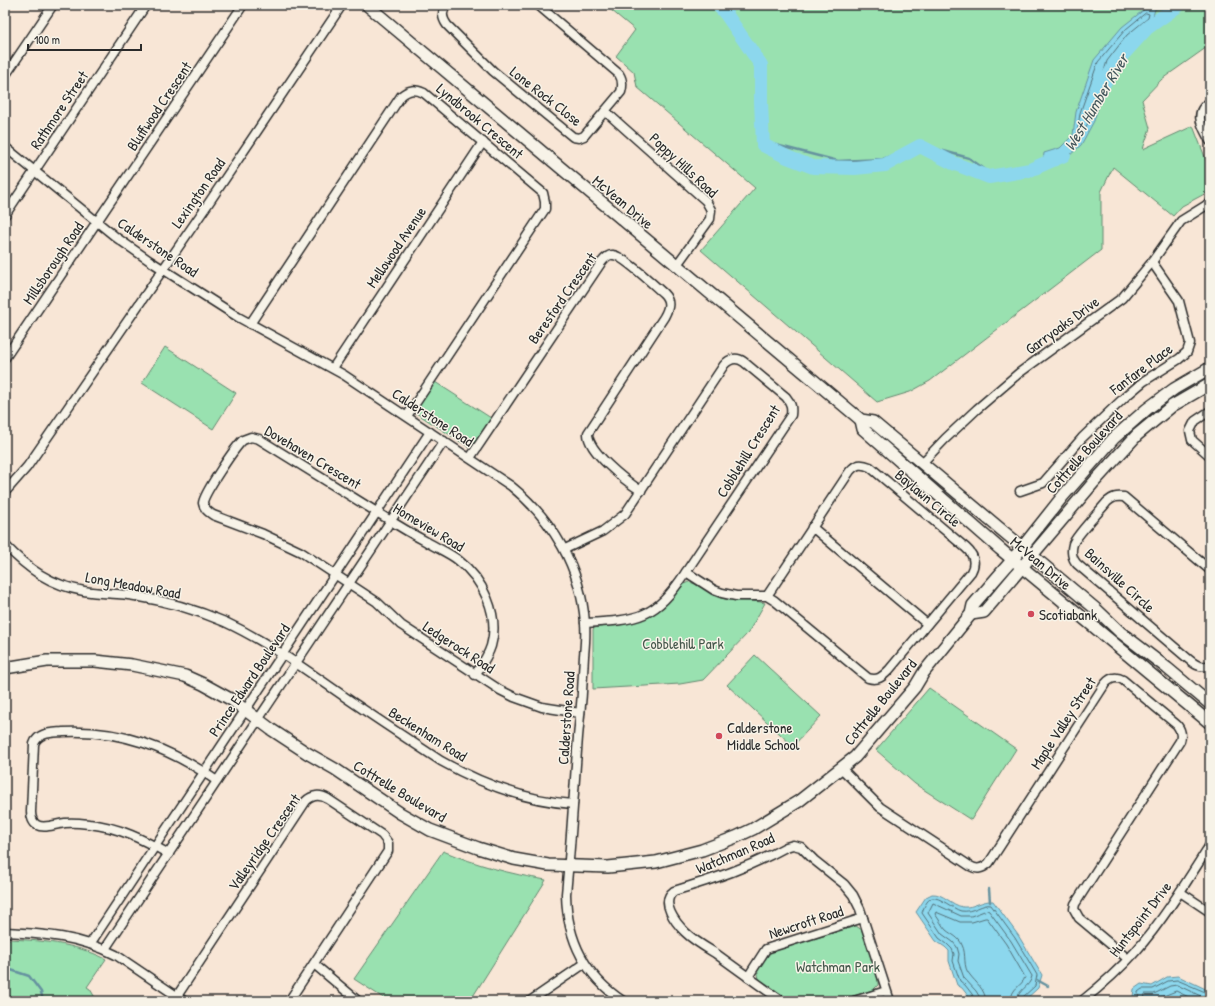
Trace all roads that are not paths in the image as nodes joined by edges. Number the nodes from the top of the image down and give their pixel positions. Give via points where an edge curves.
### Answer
1 (53, 5) edge
2 (146, 5) edge
3 (243, 5) edge
4 (342, 5) edge
5 (366, 5) edge
6 (446, 5) edge
7 (538, 5) edge
8 (5, 76) edge
9 (1210, 102) edge
10 (605, 111) junction
11 (1210, 141) edge
12 (483, 142) junction
13 (5, 147) edge
14 (35, 171) junction
15 (1210, 204) edge
16 (5, 215) edge
17 (97, 222) junction
18 (1152, 262) junction
19 (676, 266) junction
20 (163, 268) junction
21 (250, 324) junction
22 (5, 358) edge
23 (333, 368) junction
24 (1210, 368) edge
25 (1210, 384) edge
26 (1210, 411) edge
27 (407, 416) junction
28 (861, 420) junction
29 (430, 432) junction
30 (444, 440) junction
31 (1210, 456) edge
32 (470, 458) junction
33 (922, 463) junction
34 (641, 491) junction
35 (1020, 491) dead end
36 (5, 492) edge
37 (378, 512) junction
38 (391, 521) junction
39 (812, 527) junction
40 (5, 545) edge
41 (1022, 547) junction
42 (565, 549) junction
43 (1032, 556) junction
44 (1013, 559) junction
45 (1023, 567) junction
46 (1210, 570) edge
47 (686, 572) junction
48 (336, 574) junction
49 (349, 583) junction
50 (767, 596) junction
51 (971, 614) junction
52 (585, 623) junction
53 (927, 624) junction
54 (283, 654) junction
55 (296, 663) junction
56 (1210, 665) edge
57 (5, 668) edge
58 (475, 675) junction
59 (1210, 704) edge
60 (245, 710) junction
61 (580, 713) junction
62 (258, 720) junction
63 (1210, 723) edge
64 (841, 768) junction
65 (204, 772) junction
66 (217, 781) junction
67 (573, 804) junction
68 (1210, 845) edge
69 (154, 846) junction
70 (169, 854) junction
71 (568, 866) junction
72 (1180, 892) junction
73 (1210, 912) edge
74 (863, 918) junction
75 (5, 932) edge
76 (90, 944) junction
77 (105, 949) junction
78 (1128, 959) junction
79 (314, 964) junction
80 (584, 964) junction
81 (748, 977) junction
82 (886, 991) junction
83 (177, 996) junction
84 (184, 1001) edge
85 (289, 1001) edge
86 (358, 1001) edge
87 (530, 1001) edge
88 (623, 1001) edge
89 (782, 1001) edge
90 (854, 1001) edge
91 (890, 1001) edge
92 (1082, 1001) edge

1 - 8 street
2 - 14 street, Rathmore Street
3 - 17 street, Bluffwood Crescent
4 - 20 street, Lexington Road
5 - 19 main road, McVean Drive
6 - 10 street, Lone Rock Close via 443,19 447,25 493,71 573,137 584,136
7 - 10 street, Lone Rock Close via 621,78 621,92
9 - 11 street via 1200,113 1201,122
10 - 19 street, Poppy Hills Road via 706,201 711,210 710,219
12 - 21 street, Lyndbrook Crescent via 424,92 406,92
12 - 23 street, Mellowood Avenue
12 - 27 street, Lyndbrook Crescent via 543,193 545,209
13 - 14 street, Calderstone Road
14 - 16 street, Rathmore Street
14 - 17 street, Calderstone Road
15 - 18 street, Garryoaks Drive via 1181,221
17 - 20 street, Calderstone Road
17 - 22 street, Millsborough Road
18 - 33 street, Garryoaks Drive via 1122,298 1019,373 976,409
18 - 35 street, Fanfare Place via 1179,300 1190,343 1187,352 1125,397 1082,438 1042,483
19 - 28 main road, McVean Drive
20 - 21 street, Calderstone Road
20 - 36 street, Lexington Road via 27,467
21 - 23 street, Calderstone Road
23 - 27 street, Calderstone Road
24 - 41 main road, Cottrelle Boulevard via 1174,389 1114,438
25 - 43 main road, Cottrelle Boulevard via 1172,406 1137,435
26 - 31 street via 1195,421 1190,431 1192,440
27 - 29 street, Calderstone Road
28 - 33 main road, McVean Drive via 873,422
28 - 44 main road, McVean Drive via 863,429
29 - 30 street, Calderstone Road
29 - 37 street, Prince Edward Boulevard
30 - 32 street, Calderstone Road
30 - 38 street, Prince Edward Boulevard
32 - 34 street, Beresford Crescent via 600,263 615,254 663,293 669,302 664,317 588,433 592,446 618,474
32 - 42 street, Calderstone Road via 530,502 546,520
33 - 41 main road, McVean Drive
34 - 42 street, Cobblehill Crescent via 625,514 613,524
34 - 47 street, Cobblehill Crescent via 724,365 730,360 744,362 791,403 791,415
37 - 38 street, Homeview Road
37 - 48 street, Prince Edward Boulevard
37 - 48 street, Dovehaven Crescent via 259,439 246,438 240,443 207,492 204,508 213,515 295,549
38 - 49 street, Prince Edward Boulevard
38 - 58 street, Homeview Road via 458,560 482,589 491,609 494,631 489,651
39 - 50 street, Baylawn Circle
39 - 53 street
39 - 53 street, Baylawn Circle via 854,466 870,467 972,554 973,568
40 - 54 street, Long Meadow Road via 29,568 55,582 85,591 135,596 188,609 225,622
41 - 43 main road, McVean Drive
41 - 44 main road, Cottrelle Boulevard
42 - 52 street, Calderstone Road via 579,585
43 - 45 main road, Cottrelle Boulevard
43 - 59 main road, McVean Drive via 1120,632
44 - 45 main road, McVean Drive
44 - 51 main road, Cottrelle Boulevard via 973,605
45 - 51 main road, Cottrelle Boulevard via 984,612
45 - 63 main road, McVean Drive
46 - 56 street, Bainsville Circle via 1124,497 1112,497 1073,543 1074,560 1077,564 1186,657 1198,666
47 - 50 street via 722,593 736,596
47 - 52 street, Cobblehill Crescent via 669,596 645,614 623,620
48 - 49 street, Ledgerock Road
48 - 54 street, Prince Edward Boulevard
49 - 55 street, Prince Edward Boulevard
49 - 58 street, Ledgerock Road via 377,602 400,625
50 - 53 street, Baylawn Circle via 872,679 882,677
51 - 64 main road, Cottrelle Boulevard via 915,687 855,757
52 - 61 street, Calderstone Road
54 - 55 street, Beckenham Road
54 - 60 street, Prince Edward Boulevard
55 - 62 street, Prince Edward Boulevard
55 - 67 street, Beckenham Road via 458,771 509,792 530,798
57 - 60 main road, Cottrelle Boulevard via 61,660 94,660 132,665 185,676 221,694
58 - 61 street, Ledgerock Road via 527,702
60 - 62 main road, Cottrelle Boulevard
60 - 65 street, Prince Edward Boulevard
61 - 67 street, Calderstone Road
62 - 66 street, Prince Edward Boulevard
62 - 71 main road, Cottrelle Boulevard via 307,754 430,830 504,856 548,865
64 - 71 main road, Cottrelle Boulevard via 808,795 772,819 720,844 682,856 635,865
64 - 78 street, Maple Valley Street via 880,807 970,866 975,869 981,868 989,863 1104,684 1113,678 1120,678 1177,725 1181,736 1075,904 1079,918
65 - 66 street
65 - 69 street, Prince Edward Boulevard
65 - 69 street via 162,749 112,735 57,733 42,735 36,740 31,812 32,819 37,825 101,825 126,832
66 - 70 street, Prince Edward Boulevard
67 - 71 street, Calderstone Road
68 - 72 street, Huntspoint Drive
69 - 70 street
69 - 76 street, Prince Edward Boulevard
70 - 77 street, Prince Edward Boulevard
71 - 80 street via 567,916
72 - 73 street
72 - 78 street, Huntspoint Drive
74 - 81 street, Newcroft Road via 766,949
74 - 81 street, Watchman Road via 857,902 844,884 801,847 794,844 740,869 670,894 668,904 672,916 686,934
74 - 82 street, Watchman Road
75 - 76 street via 52,934
76 - 77 street
77 - 83 street
78 - 92 street, Huntspoint Drive
79 - 83 street, Valleyridge Crescent via 389,847 382,835 325,798 316,796 306,801
79 - 85 street, Valleyridge Crescent
79 - 86 street
80 - 87 street
80 - 88 street via 604,986
81 - 89 street, Watchman Road
82 - 90 street
82 - 91 street, Watchman Road
83 - 84 street

